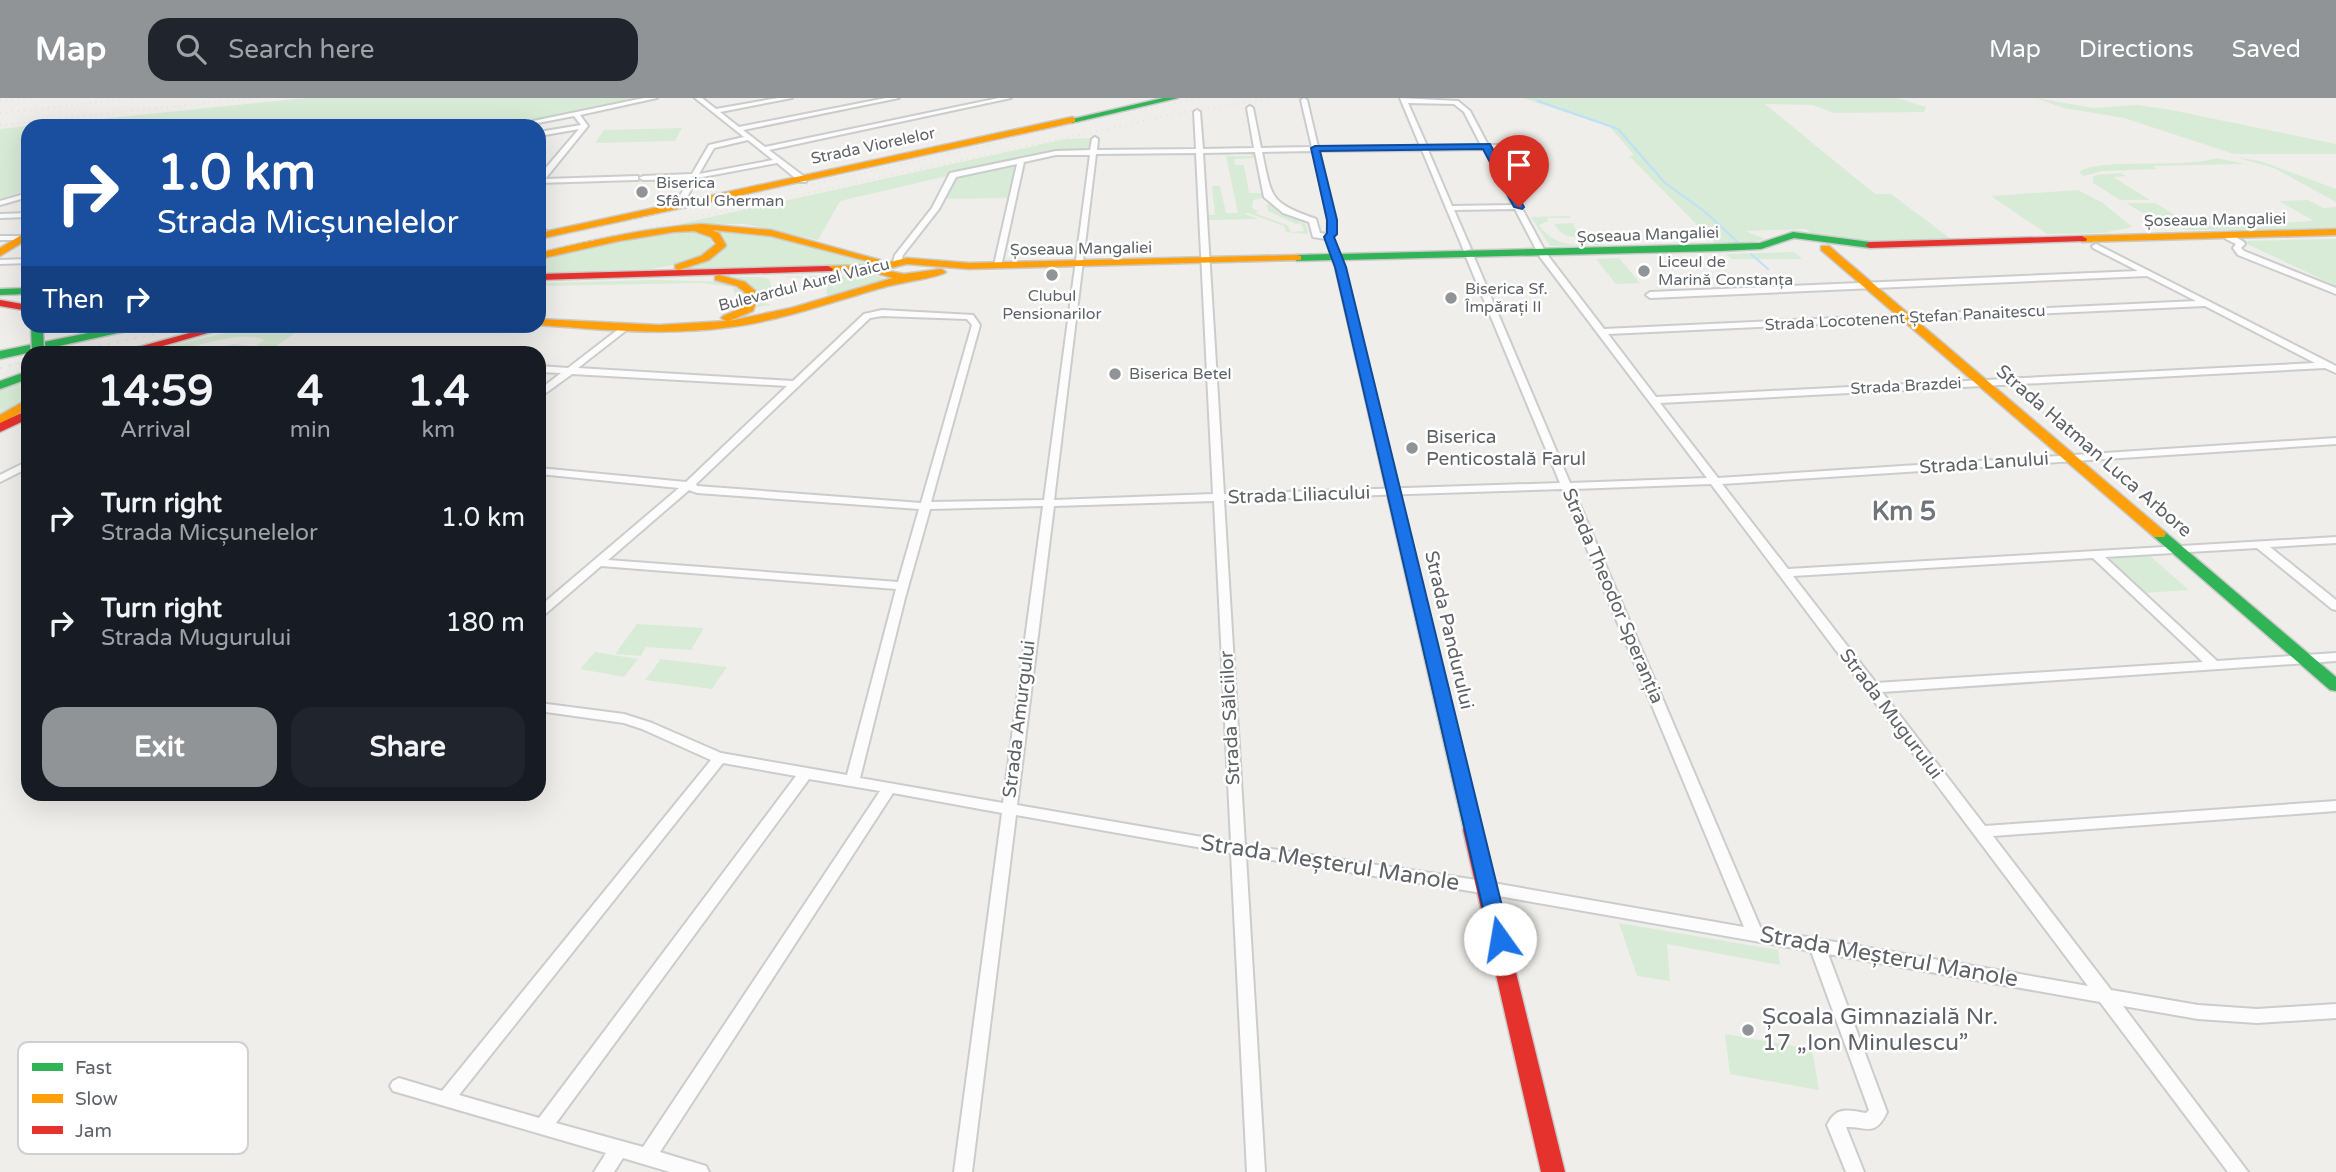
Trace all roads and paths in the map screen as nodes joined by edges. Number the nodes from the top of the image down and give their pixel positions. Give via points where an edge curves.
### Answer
1 (654, 98) edge
2 (698, 98) edge
3 (789, 98) edge
4 (895, 98) edge
5 (1008, 98) edge
6 (1174, 98) edge
7 (1404, 99) edge
8 (1304, 100) dead end
9 (1250, 108) dead end
10 (715, 111) junction
11 (575, 113) junction
12 (1197, 113) dead end
13 (546, 119) edge
14 (585, 126) junction
15 (738, 129) junction
16 (546, 133) edge
17 (750, 138) junction
18 (1095, 139) dead end
19 (1486, 146) junction
20 (1537, 146) dead end
21 (1423, 147) junction
22 (1315, 148) junction
23 (763, 149) junction
24 (1259, 149) junction
25 (1200, 150) junction
26 (1093, 152) junction
27 (1021, 159) junction
28 (778, 161) junction
29 (546, 173) edge
30 (954, 174) joint
31 (695, 176) junction
32 (803, 180) junction
33 (546, 181) edge
34 (21, 197) edge
35 (0, 203) edge
36 (685, 205) junction
37 (1519, 207) junction
38 (1449, 208) junction
39 (21, 215) edge
40 (0, 216) edge
41 (1332, 220) junction
42 (1313, 221) junction
43 (718, 226) junction
44 (700, 229) junction
45 (653, 230) junction
46 (546, 232) edge
47 (2336, 234) edge
48 (21, 236) edge
49 (2229, 237) junction
50 (0, 238) edge
51 (21, 239) edge
52 (1805, 243) junction
53 (2096, 246) dead end
54 (1825, 248) junction
55 (1334, 252) junction
56 (0, 253) edge
57 (1468, 253) junction
58 (546, 254) edge
59 (1542, 254) junction
60 (21, 261) edge
61 (0, 262) edge
62 (1206, 262) junction
63 (901, 263) junction
64 (998, 265) junction
65 (1079, 265) junction
66 (2148, 273) junction
67 (615, 275) junction
68 (692, 276) junction
69 (546, 278) edge
70 (546, 278) edge
71 (1869, 285) junction
72 (0, 290) edge
73 (21, 290) edge
74 (2336, 291) edge
75 (1650, 295) dead end
76 (0, 297) edge
77 (21, 297) edge
78 (0, 303) edge
79 (2207, 303) junction
80 (21, 307) edge
81 (1907, 318) junction
82 (546, 322) edge
83 (625, 327) junction
84 (678, 328) junction
85 (1602, 332) junction
86 (71, 333) edge
87 (197, 333) edge
88 (198, 333) edge
89 (29, 346) edge
90 (149, 346) edge
91 (159, 346) edge
92 (21, 348) edge
93 (0, 355) edge
94 (2326, 365) junction
95 (546, 369) edge
96 (2336, 370) edge
97 (569, 371) junction
98 (21, 378) edge
99 (1980, 382) junction
100 (796, 384) junction
101 (0, 385) edge
102 (546, 389) edge
103 (1654, 400) junction
104 (21, 408) edge
105 (21, 416) edge
106 (1, 423) edge
107 (2336, 441) edge
108 (2069, 457) junction
109 (21, 468) edge
110 (546, 472) edge
111 (0, 479) edge
112 (1715, 481) junction
113 (688, 486) junction
114 (1566, 486) junction
115 (1394, 492) junction
116 (1218, 498) junction
117 (1048, 503) junction
118 (926, 504) junction
119 (2336, 540) edge
120 (2260, 545) junction
121 (2178, 551) junction
122 (2096, 555) junction
123 (600, 563) junction
124 (1785, 573) junction
125 (903, 586) junction
126 (2336, 606) edge
127 (546, 608) edge
128 (2336, 657) edge
129 (2305, 659) junction
130 (2213, 664) junction
131 (2336, 686) edge
132 (1871, 688) junction
133 (546, 708) edge
134 (720, 758) junction
135 (806, 773) junction
136 (853, 780) junction
137 (889, 788) junction
138 (2336, 806) edge
139 (1007, 809) junction
140 (1980, 832) junction
141 (1237, 849) junction
142 (1488, 889) junction
143 (1755, 934) junction
144 (1817, 945) junction
145 (2104, 994) junction
146 (2336, 1011) edge
147 (399, 1086) dead end
148 (446, 1099) junction
149 (542, 1127) junction
150 (619, 1149) junction
151 (647, 1157) junction
152 (603, 1172) edge
153 (700, 1172) edge
154 (963, 1172) edge
155 (1256, 1172) edge
156 (1553, 1172) edge
157 (1856, 1172) edge
158 (2239, 1172) edge

1 - 11 street
2 - 10 street
3 - 10 street
4 - 15 street
5 - 23 street
6 - 32 main road, Strada Viorelelor
7 - 19 street, Strada Mugurului via 1459,103
7 - 21 street, Strada Theodor Speranția
8 - 22 street, Strada Pandurului
9 - 24 street
10 - 15 street
11 - 13 street
11 - 14 street
12 - 25 street, Strada Sălciilor
14 - 16 street
14 - 29 street
15 - 17 street
17 - 23 street
17 - 31 street via 711,146
18 - 26 street, Strada Amurgului
19 - 20 street
19 - 21 street
19 - 37 street, Strada Mugurului
21 - 22 street
21 - 38 street, Strada Theodor Speranția
22 - 24 street
22 - 41 street, Strada Pandurului
23 - 28 street
24 - 25 street
24 - 42 street via 1267,195 1286,211
25 - 26 street
25 - 62 street, Strada Sălciilor
26 - 27 street
26 - 65 street, Strada Amurgului
27 - 30 street
27 - 64 street
28 - 31 street
28 - 32 street
30 - 63 street
31 - 33 street
31 - 36 street via 682,199
32 - 36 main road, Strada Viorelelor
34 - 35 street
36 - 46 main road, Strada Viorelelor
37 - 38 street
37 - 59 street, Strada Mugurului
38 - 57 street, Strada Theodor Speranția
39 - 40 street
41 - 42 street
41 - 55 street, Strada Pandurului
42 - 55 street via 1316,235
43 - 44 main road
43 - 45 main road
43 - 63 main road via 775,233
44 - 45 main road
44 - 67 main road via 721,242 713,254 674,268
45 - 58 main road
47 - 49 main road, Șoseaua Mangaliei
47 - 52 main road, Șoseaua Mangaliei
48 - 50 street
49 - 54 main road, Șoseaua Mangaliei
49 - 74 street via 2241,244 2238,250 2246,256
51 - 56 main road
52 - 54 main road, Șoseaua Mangaliei
52 - 59 main road, Șoseaua Mangaliei
52 - 59 main road, Șoseaua Mangaliei via 1784,243 1785,237 1747,247
53 - 66 street
54 - 71 main road, Strada Hatman Luca Arbore
55 - 57 main road, Șoseaua Mangaliei
55 - 59 main road, Șoseaua Mangaliei
55 - 62 main road, Șoseaua Mangaliei
55 - 115 main road, Strada Pandurului
57 - 59 main road, Șoseaua Mangaliei
57 - 114 street, Strada Theodor Speranția
59 - 85 street, Strada Mugurului
60 - 61 street
62 - 65 main road, Șoseaua Mangaliei
62 - 116 street, Strada Sălciilor
63 - 64 main road, Șoseaua Mangaliei
63 - 65 main road, Șoseaua Mangaliei via 966,269
63 - 67 main road, Șoseaua Mangaliei
63 - 68 main road, Șoseaua Mangaliei via 854,271
63 - 84 main road, Bulevardul Aurel Vlaicu via 752,320
64 - 65 main road, Șoseaua Mangaliei
65 - 117 street, Strada Amurgului
66 - 71 street
66 - 79 street
67 - 69 main road, Șoseaua Mangaliei
68 - 70 main road, Șoseaua Mangaliei
68 - 84 main road via 741,284 753,292 753,302 733,317
71 - 75 street
71 - 81 main road, Strada Hatman Luca Arbore
72 - 73 main road
76 - 77 main road
78 - 80 main road
79 - 81 street, Strada Locotenent Ștefan Panaitescu
79 - 94 street
81 - 85 street, Strada Locotenent Ștefan Panaitescu
81 - 99 main road, Strada Hatman Luca Arbore
82 - 83 main road, Bulevardul Aurel Vlaicu
83 - 84 main road, Bulevardul Aurel Vlaicu
83 - 97 street
85 - 103 street, Strada Mugurului
86 - 89 main road
87 - 90 main road
88 - 91 main road
92 - 93 main road
94 - 96 street
94 - 99 street, Strada Brazdei
95 - 97 street
97 - 100 street
97 - 102 street
98 - 101 main road
99 - 103 street, Strada Brazdei
99 - 108 main road, Strada Hatman Luca Arbore
100 - 113 street
100 - 118 street via 867,316 970,317 976,325
103 - 112 street, Strada Mugurului
104 - 106 main road
105 - 106 main road
107 - 108 street, Strada Lanului
108 - 112 street, Strada Lanului
108 - 121 main road, Strada Hatman Luca Arbore
109 - 111 street
110 - 113 street, Strada Liliacului
112 - 114 street, Strada Liliacului
112 - 124 street, Strada Mugurului
113 - 118 street, Strada Liliacului via 741,494
113 - 123 street
114 - 115 street, Strada Liliacului
114 - 143 street, Strada Theodor Speranția
115 - 116 street, Strada Liliacului
115 - 142 main road, Strada Pandurului
116 - 117 street, Strada Liliacului
116 - 141 street, Strada Sălciilor
117 - 118 street, Strada Liliacului
117 - 139 street, Strada Amurgului
118 - 125 street
119 - 120 street
120 - 121 street
120 - 126 street
121 - 122 street
121 - 129 main road, Strada Hatman Luca Arbore
122 - 124 street
122 - 130 street
123 - 125 street
123 - 127 street
124 - 132 street, Strada Mugurului
125 - 136 street
128 - 129 street
129 - 130 street
129 - 131 main road, Strada Hatman Luca Arbore
130 - 132 street
132 - 140 street, Strada Mugurului
133 - 134 street, Strada Meșterul Manole via 632,720 677,738 696,752
134 - 135 street, Strada Meșterul Manole
134 - 148 street
135 - 136 street, Strada Meșterul Manole
135 - 149 street
136 - 137 street, Strada Meșterul Manole
137 - 139 street, Strada Meșterul Manole
137 - 151 street
138 - 140 street
139 - 141 street, Strada Meșterul Manole
139 - 154 street, Strada Amurgului
140 - 145 street, Strada Mugurului
141 - 142 street, Strada Meșterul Manole
141 - 155 street, Strada Sălciilor
142 - 143 street, Strada Meșterul Manole
142 - 156 main road, Strada Pandurului
143 - 144 street, Strada Meșterul Manole
144 - 145 street, Strada Meșterul Manole
144 - 157 street via 1878,1112 1870,1122 1843,1117 1836,1125
145 - 146 street, Strada Meșterul Manole via 2228,1015
145 - 158 street, Strada Mugurului
147 - 148 street
148 - 149 street
149 - 150 street
150 - 151 street
150 - 152 street
151 - 153 street

